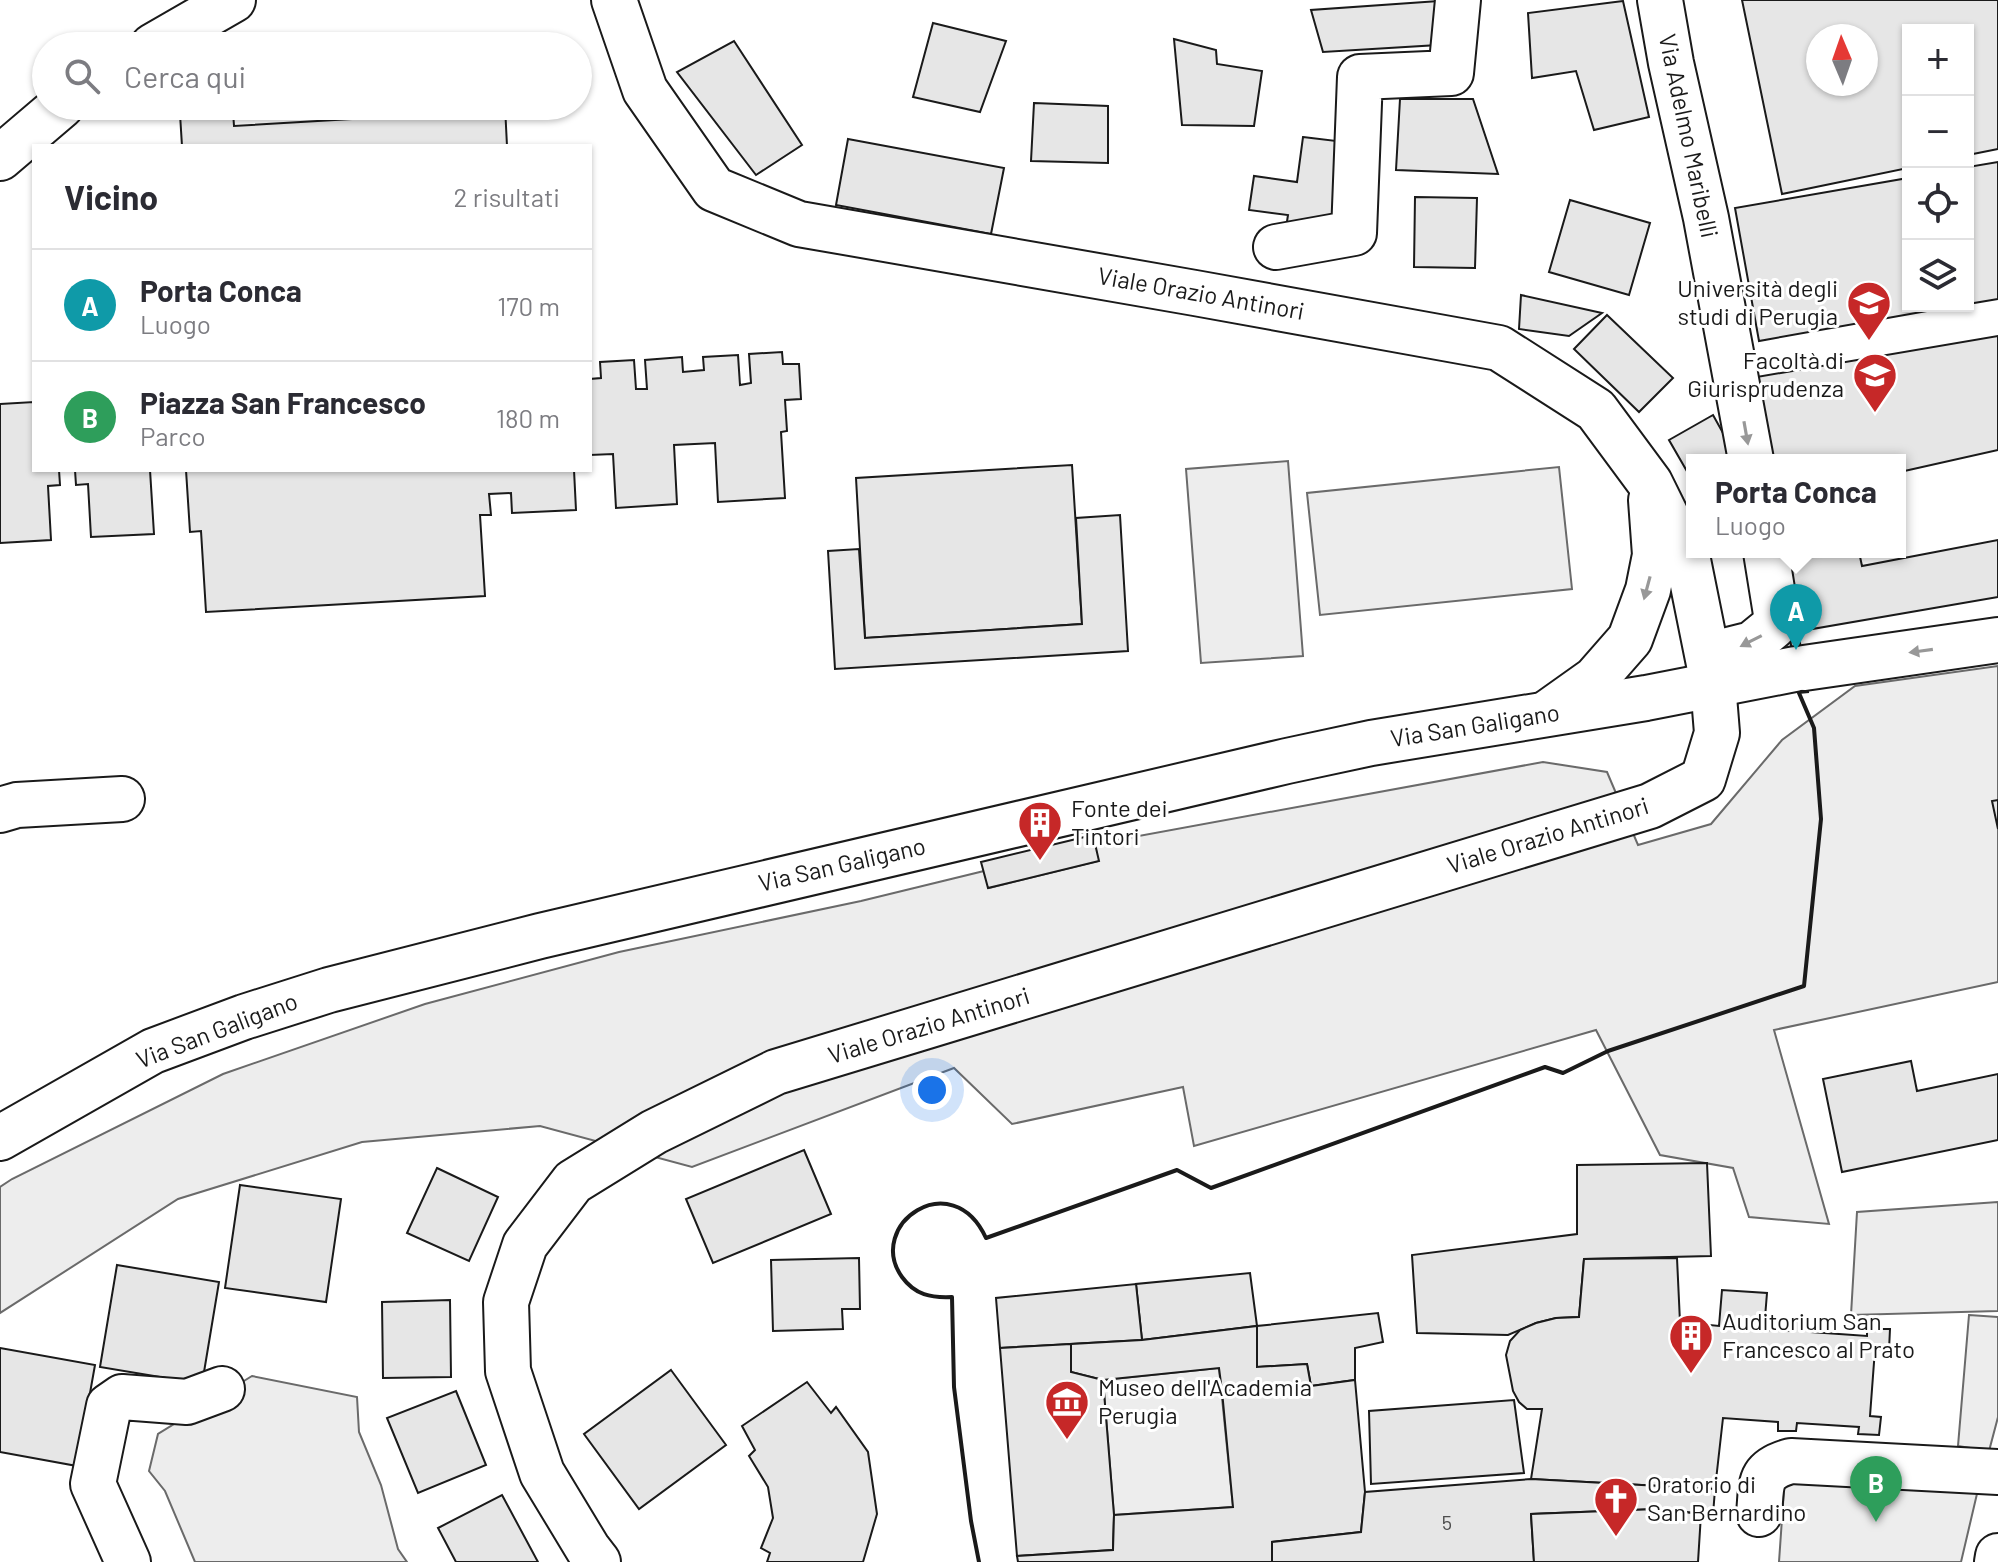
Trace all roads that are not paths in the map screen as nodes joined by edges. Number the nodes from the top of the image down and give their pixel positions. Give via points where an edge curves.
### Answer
1 (233, 0) edge
2 (614, 0) edge
3 (1458, 0) edge
4 (1660, 0) edge
5 (177, 32) edge
6 (45, 120) edge
7 (0, 158) edge
8 (1276, 247) dead end
9 (1750, 454) edge
10 (1650, 483) junction
11 (1686, 556) edge
12 (1687, 558) edge
13 (1767, 558) edge
14 (1998, 640) edge
15 (1711, 670) junction
16 (1545, 715) junction
17 (122, 799) dead end
18 (0, 810) edge
19 (0, 1138) edge
20 (222, 1389) dead end
21 (1998, 1472) edge
22 (1759, 1514) dead end
23 (128, 1562) edge
24 (598, 1562) edge

1 - 5 street
2 - 10 street, Viale Orazio Antinori via 645,90 714,189 799,224 1499,348 1596,410
3 - 8 street via 1451,73 1360,77 1354,233
4 -> 9 street, Via Adelmo Maribelli
6 - 7 street
10 - 11 street, Viale Orazio Antinori
10 -> 16 street via 1655,555 1630,639 1595,679
12 - 15 street, Viale Orazio Antinori
13 -> 15 street via 1774,626
14 -> 15 street via 1800,668
15 - 16 street, Via San Galigano via 1646,698
15 - 24 street, Viale Orazio Antinori via 1717,733 1703,779 1650,806 776,1072 654,1132 573,1182 525,1245 506,1302 508,1371 542,1473
16 - 19 street, Via San Galigano via 1287,761 329,990 153,1051
17 - 18 street
20 - 23 street via 187,1402 122,1397 109,1406 93,1484
21 - 22 street via 1791,1461 1768,1471

